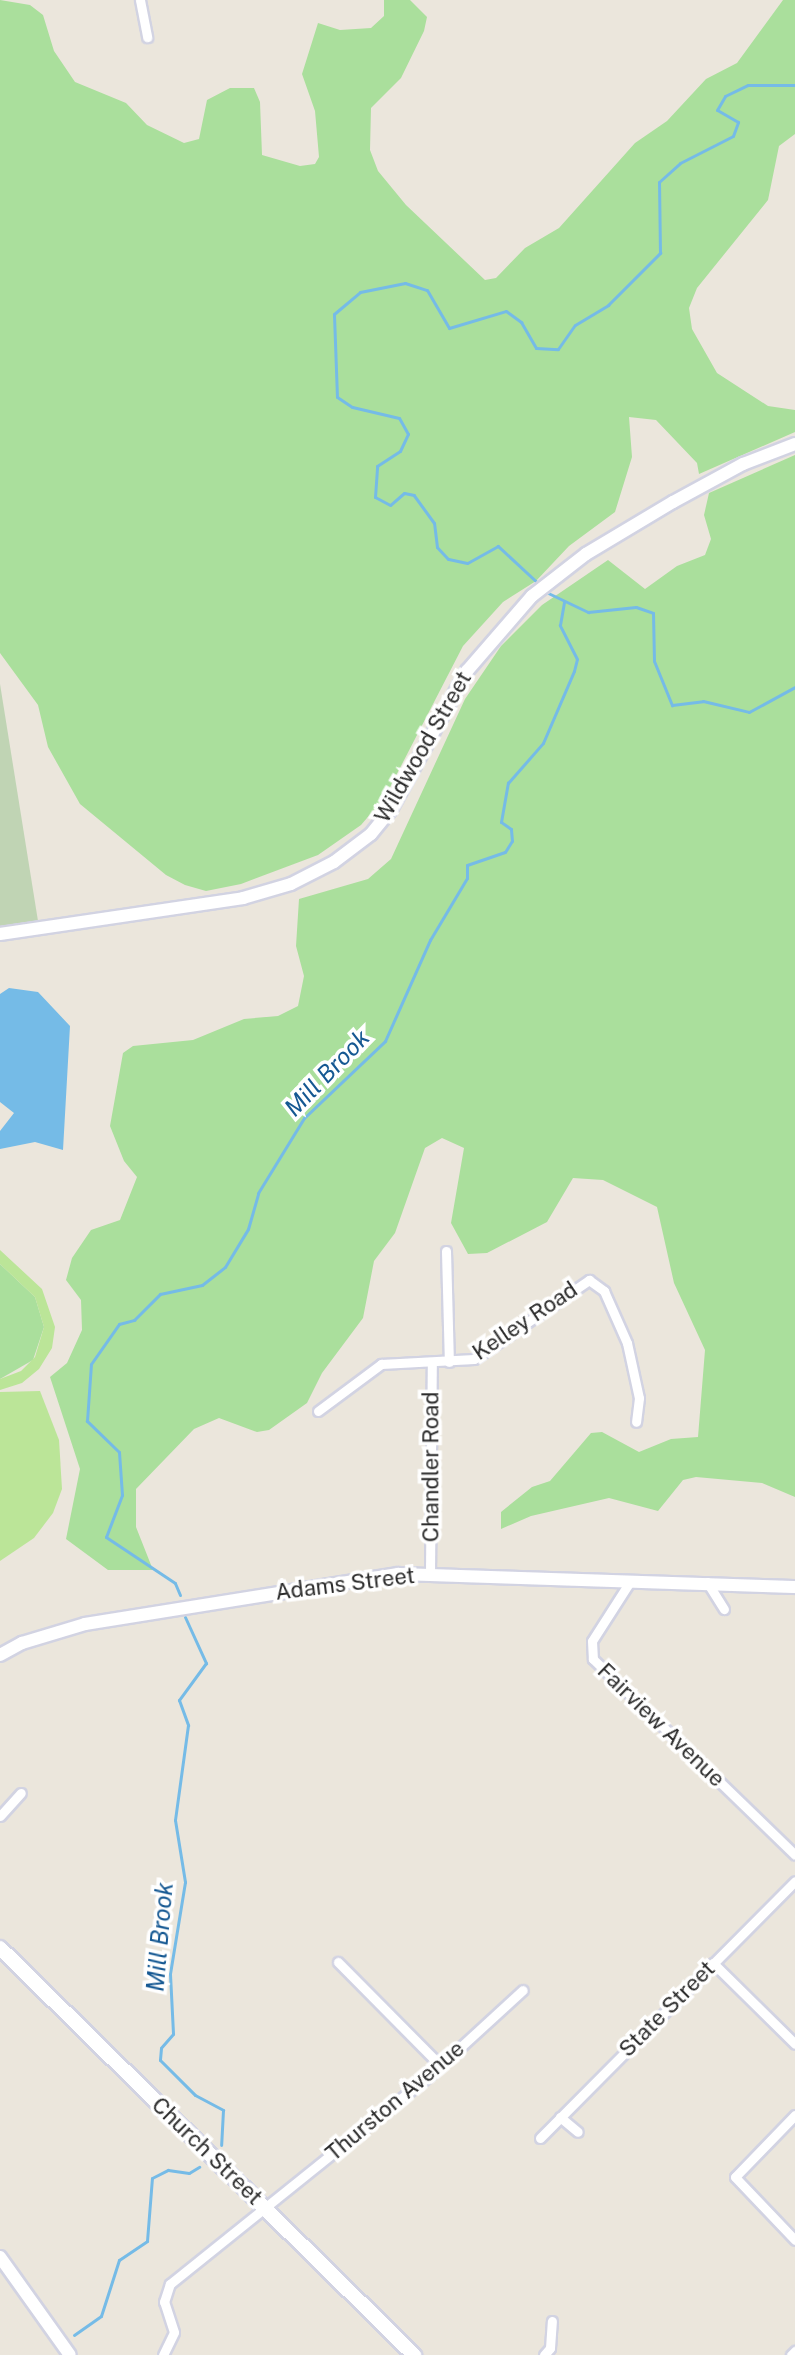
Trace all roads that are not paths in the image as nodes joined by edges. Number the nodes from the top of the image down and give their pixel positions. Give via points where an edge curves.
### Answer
1 (140, 0) edge
2 (147, 37) dead end
3 (795, 444) edge
4 (0, 934) edge
5 (446, 1251) dead end
6 (432, 1362) junction
7 (449, 1362) junction
8 (318, 1411) dead end
9 (636, 1422) dead end
10 (430, 1573) junction
11 (631, 1580) junction
12 (707, 1582) junction
13 (795, 1587) edge
14 (724, 1609) dead end
15 (0, 1655) edge
16 (21, 1793) dead end
17 (0, 1816) edge
18 (795, 1855) edge
19 (795, 1881) edge
20 (0, 1948) edge
21 (338, 1962) dead end
22 (713, 1963) junction
23 (523, 1990) dead end
24 (795, 2044) edge
25 (441, 2066) junction
26 (795, 2115) edge
27 (560, 2117) junction
28 (578, 2132) dead end
29 (540, 2138) dead end
30 (266, 2209) junction
31 (795, 2240) edge
32 (0, 2257) edge
33 (552, 2321) dead end
34 (70, 2355) edge
35 (163, 2355) edge
36 (414, 2355) edge
37 (544, 2355) edge

1 - 2 street
3 - 4 street, Wildwood Street via 709,481 532,596 467,671 391,809 334,862 291,884 243,898
5 - 7 street
6 - 7 street, Kelley Road
6 - 8 street, Kelley Road via 381,1364
6 - 10 street, Chandler Road
7 - 9 street, Kelley Road via 477,1357 582,1282 594,1281 604,1291 631,1354 639,1400
10 - 11 street, Adams Street
10 - 15 street, Adams Street via 353,1580 85,1624
11 - 12 street, Adams Street
11 - 18 street, Fairview Avenue via 592,1641 593,1659
12 - 13 street, Adams Street
12 - 14 street
16 - 17 street
19 - 22 street, State Street
20 - 30 main road, Church Street
21 - 25 street
22 - 24 street
22 - 27 street, State Street
23 - 25 street, Thurston Avenue
25 - 30 street, Thurston Avenue
26 - 31 street via 735,2177
27 - 28 street
27 - 29 street, State Street
30 - 35 street, Thurston Avenue via 166,2289 164,2307 174,2332
30 - 36 main road, Church Street
32 - 34 street
33 - 37 street via 550,2348

